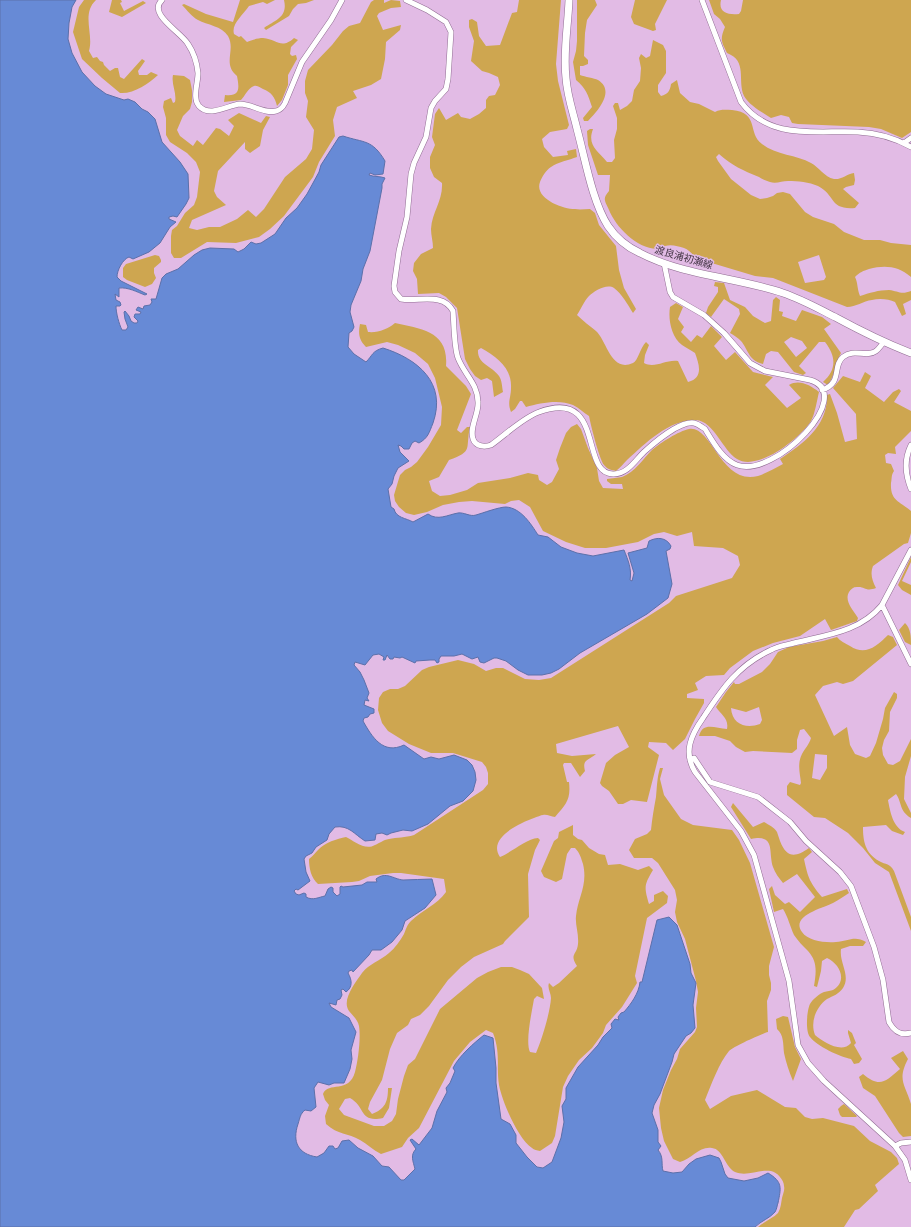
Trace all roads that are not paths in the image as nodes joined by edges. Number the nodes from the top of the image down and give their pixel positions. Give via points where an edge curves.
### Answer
1 (162, 0) edge
2 (342, 0) edge
3 (406, 0) edge
4 (569, 0) edge
5 (702, 0) edge
6 (911, 138) edge
7 (904, 143) junction
8 (911, 147) edge
9 (664, 263) junction
10 (884, 342) junction
11 (911, 353) edge
12 (822, 390) junction
13 (911, 445) edge
14 (911, 489) edge
15 (911, 550) edge
16 (882, 605) junction
17 (911, 664) edge
18 (690, 760) junction
19 (911, 1033) edge
20 (911, 1142) edge
21 (895, 1146) junction
22 (911, 1180) edge

1 - 2 street via 158,3 158,13 182,36 193,52 198,75 196,96 200,107 210,111 246,104 274,112 285,104 302,62
3 - 12 street via 446,22 450,32 450,46 446,89 431,108 426,137 411,174 407,217 394,286 401,299 442,300 450,306 453,312 457,356 474,384 477,394 478,411 472,432 475,442 486,447 492,445 538,412 557,408 567,409 581,416 594,453 603,471 608,474 628,469 644,451 666,435 681,426 694,423 705,429 727,460 739,466 753,467 774,458 804,436 822,409
4 - 9 main road, 渡良浦初瀬線 via 565,46 566,80 585,162 602,216 623,243
5 - 7 street via 741,102 757,119 772,127 788,131 858,132
6 - 7 street
7 - 8 street
9 - 10 main road, 渡良浦初瀬線 via 766,288 799,299
9 - 12 street via 673,297 704,315 750,363 765,371 815,382
10 - 11 main road, 渡良浦初瀬線
10 - 12 street via 870,354 856,352 842,358 836,378
13 - 14 street via 908,450 906,473
15 - 16 street
16 - 17 street
16 - 18 street via 870,617 851,628 772,649 744,666 724,686 692,735 689,747
18 - 19 street via 694,758 706,777 714,784 758,797 790,822 806,841 840,872 853,891 874,947 883,980 889,1022 901,1034
18 - 21 street via 695,772 741,831 754,855 789,981 797,1037 802,1052 814,1072
20 - 21 street
21 - 22 street via 905,1160

